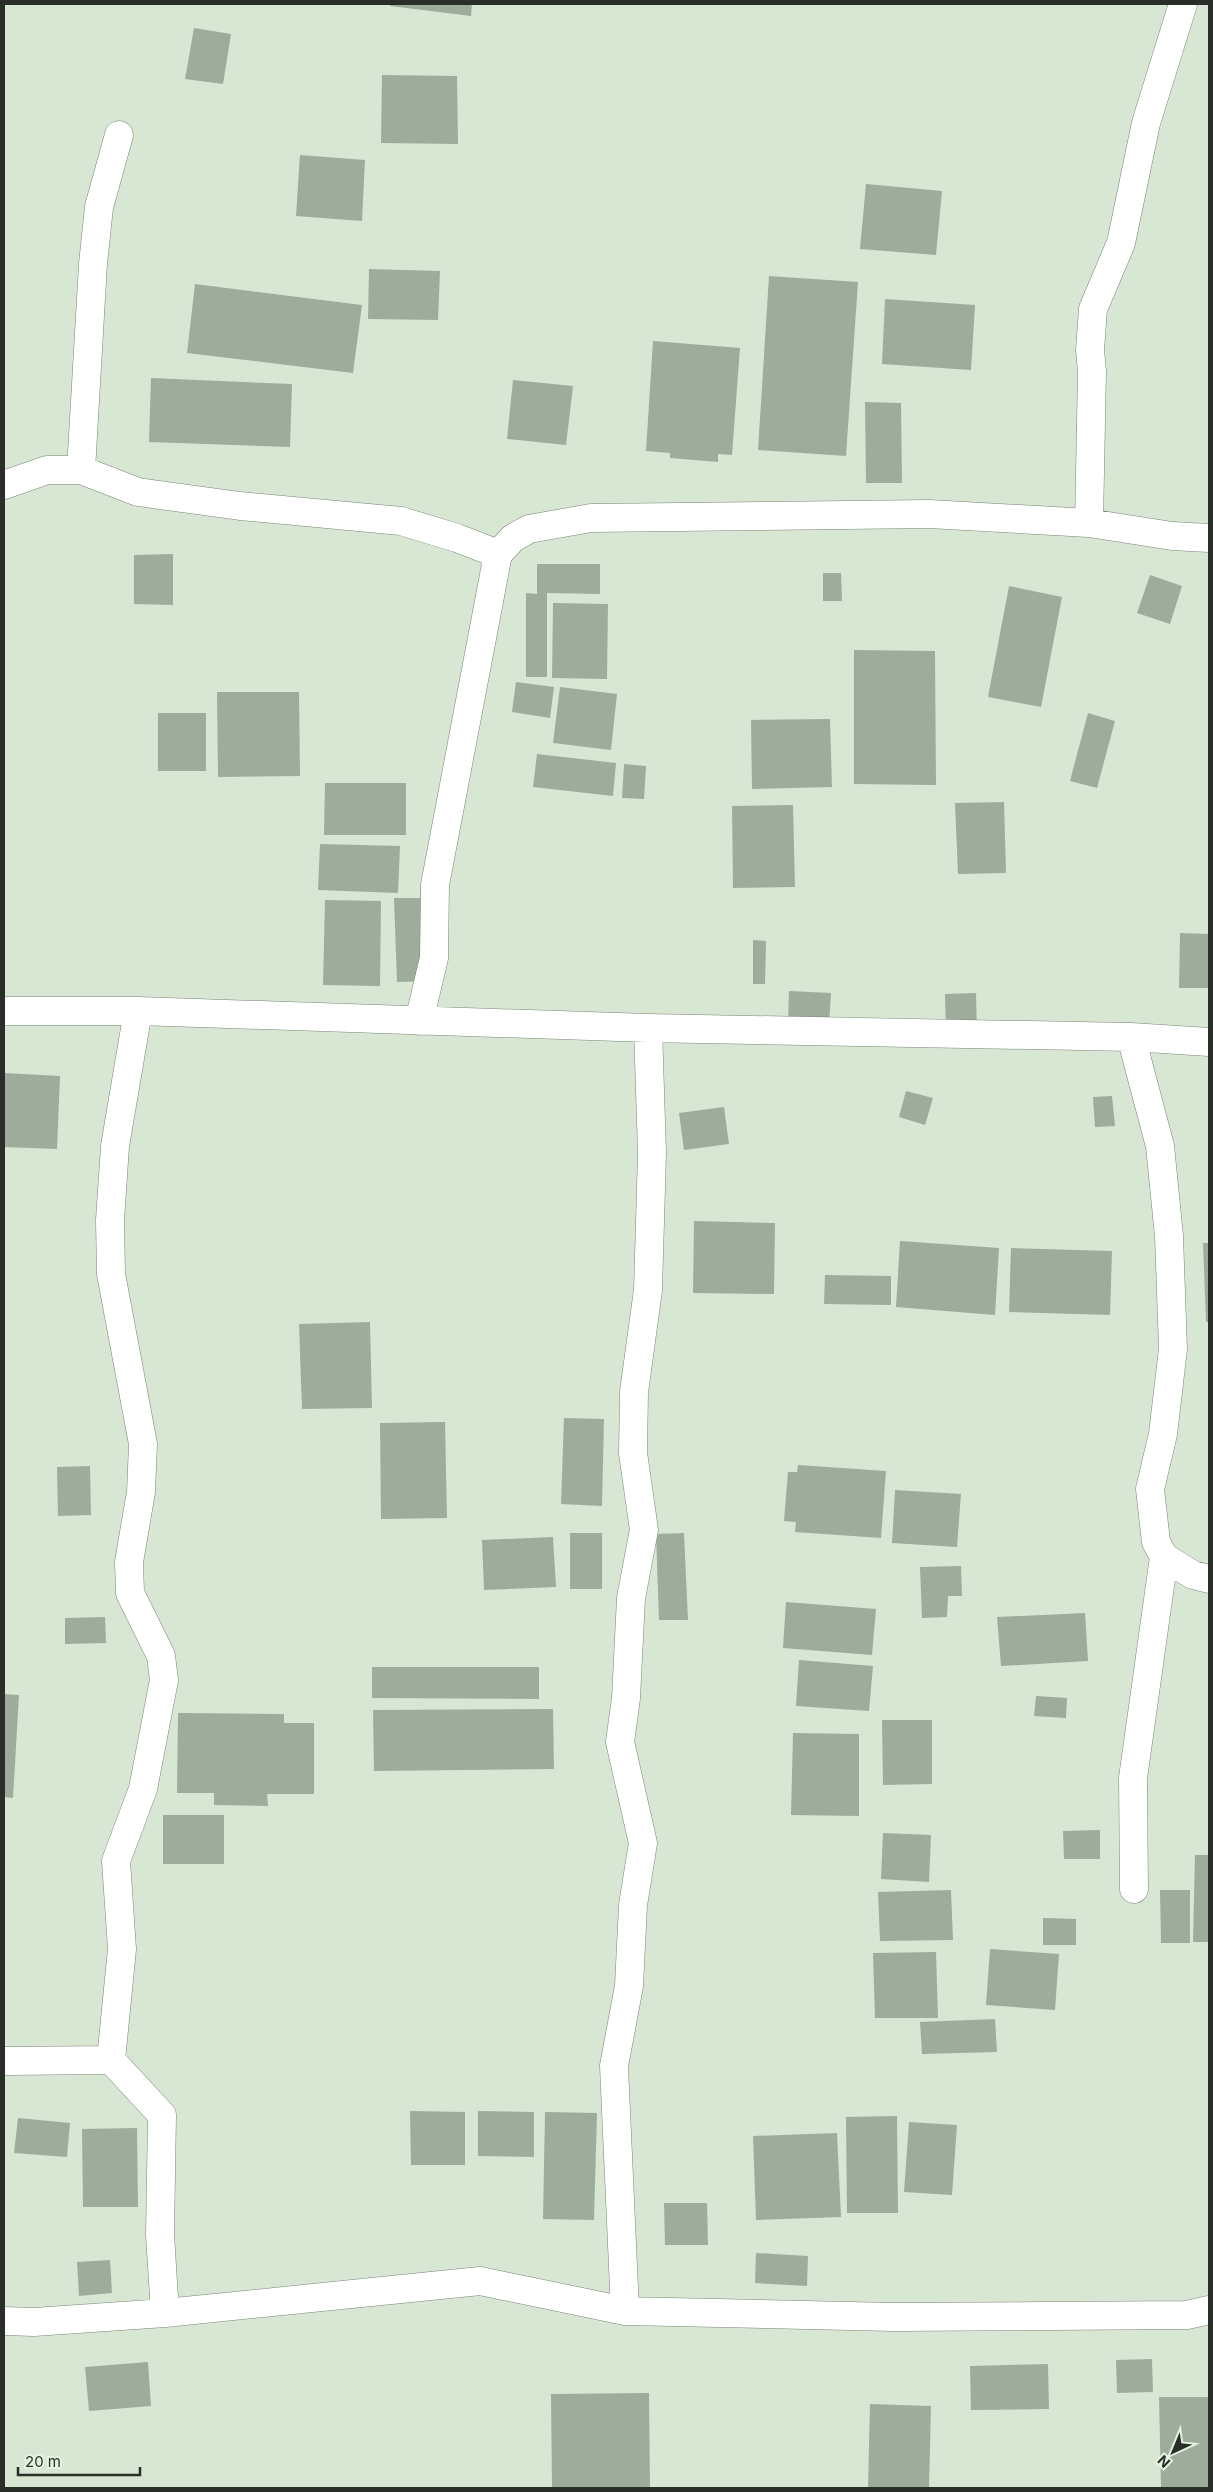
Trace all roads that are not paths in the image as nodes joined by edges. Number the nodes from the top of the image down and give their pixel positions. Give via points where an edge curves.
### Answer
1 (1183, 4) edge
2 (119, 135) dead end
3 (80, 470) junction
4 (4, 485) edge
5 (1088, 524) junction
6 (1209, 538) edge
7 (498, 554) junction
8 (4, 1011) edge
9 (138, 1011) junction
10 (419, 1020) junction
11 (648, 1028) junction
12 (1132, 1037) junction
13 (1209, 1042) edge
14 (1164, 1556) junction
15 (1209, 1579) edge
16 (1134, 1889) dead end
17 (110, 2060) junction
18 (4, 2061) edge
19 (1209, 2310) edge
20 (625, 2311) junction
21 (165, 2313) junction
22 (4, 2321) edge

1 - 5 street via 1146,123 1121,243 1093,309
2 - 3 street via 98,217
3 - 4 street via 46,470
3 - 7 street via 138,492 240,506 402,521
5 - 6 street
5 - 7 street via 929,514 591,518 529,530 513,538
7 - 10 street via 435,885 434,958
8 - 9 street
9 - 10 street
9 - 17 street via 115,1146 110,1220 111,1274 143,1444 141,1492 129,1562 130,1593 160,1656 164,1680 143,1789 116,1861 122,1949
10 - 11 street
11 - 12 street
11 - 20 street via 652,1154 648,1271 634,1392 633,1453 644,1530 631,1598 626,1698 620,1742 643,1843 633,1904 629,1986 614,2066
12 - 13 street
12 - 14 street via 1160,1146 1169,1236 1173,1349 1163,1434 1150,1489 1156,1542
14 - 15 street via 1192,1575
14 - 16 street via 1133,1778
17 - 18 street
17 - 21 street via 162,2115 160,2235
19 - 20 street via 1187,2315 892,2317
20 - 21 street via 480,2281
21 - 22 street

